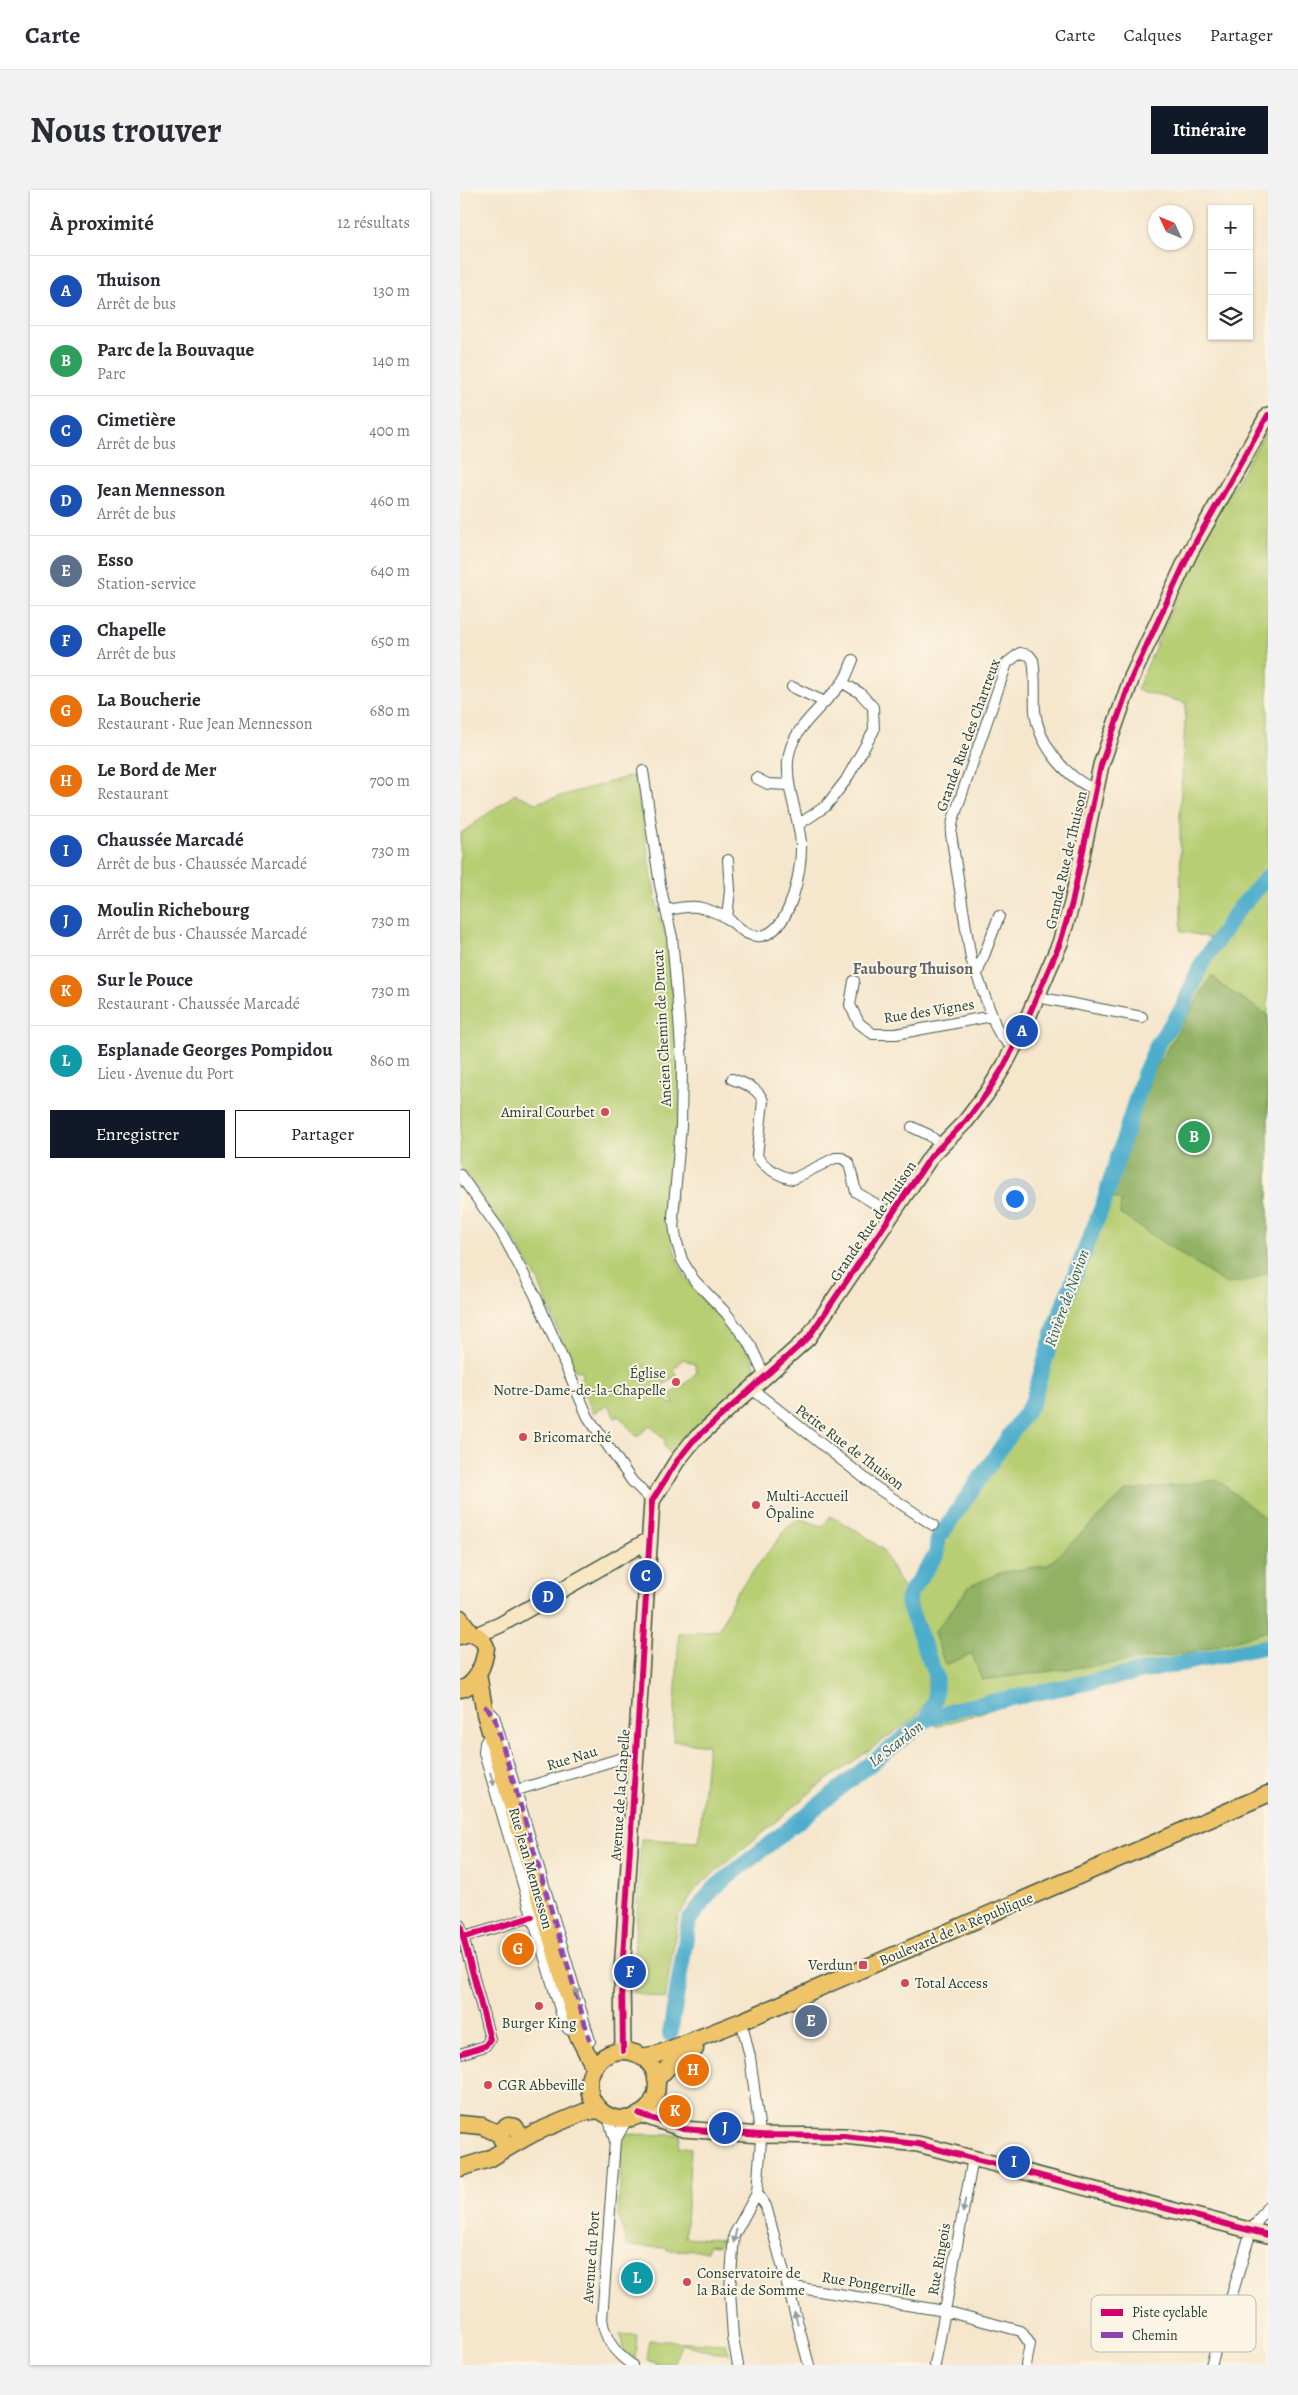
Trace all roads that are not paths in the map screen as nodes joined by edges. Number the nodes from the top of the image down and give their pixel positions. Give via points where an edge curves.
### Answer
1 (1268, 415) edge
2 (853, 660) dead end
3 (843, 683) junction
4 (792, 687) dead end
5 (825, 702) junction
6 (643, 771) dead end
7 (756, 778) dead end
8 (789, 785) junction
9 (1094, 789) junction
10 (798, 825) junction
11 (728, 860) dead end
12 (666, 910) junction
13 (999, 916) dead end
14 (727, 918) junction
15 (977, 974) junction
16 (854, 981) dead end
17 (1037, 998) junction
18 (992, 1016) junction
19 (1142, 1016) dead end
20 (1014, 1048) junction
21 (732, 1080) dead end
22 (912, 1127) dead end
23 (942, 1144) junction
24 (460, 1174) edge
25 (892, 1214) junction
26 (765, 1377) junction
27 (752, 1389) junction
28 (652, 1501) junction
29 (933, 1525) dead end
30 (649, 1540) junction
31 (460, 1618) edge
32 (473, 1638) edge
33 (478, 1674) junction
34 (461, 1689) edge
35 (484, 1710) junction
36 (491, 1733) junction
37 (636, 1754) junction
38 (517, 1790) junction
39 (1268, 1794) edge
40 (1268, 1802) edge
41 (532, 1917) junction
42 (460, 1925) edge
43 (464, 1937) junction
44 (743, 2028) junction
45 (581, 2032) junction
46 (618, 2052) junction
47 (460, 2054) edge
48 (641, 2057) junction
49 (594, 2067) junction
50 (656, 2080) junction
51 (589, 2089) junction
52 (653, 2099) junction
53 (604, 2113) junction
54 (633, 2116) junction
55 (666, 2123) junction
56 (466, 2124) edge
57 (509, 2136) junction
58 (760, 2136) junction
59 (614, 2141) junction
60 (973, 2158) junction
61 (460, 2161) edge
62 (460, 2168) edge
63 (757, 2193) junction
64 (1268, 2206) edge
65 (1251, 2231) junction
66 (1268, 2235) edge
67 (788, 2286) junction
68 (1232, 2295) edge
69 (945, 2311) junction
70 (1215, 2352) edge
71 (632, 2365) edge
72 (738, 2365) edge
73 (809, 2365) edge
74 (935, 2365) edge
75 (1026, 2365) edge
76 (1211, 2365) edge

1 - 9 street, Grande Rue de Thuison via 1190,552 1160,614 1123,701
2 - 3 street
3 - 5 street
3 - 10 street via 873,707 874,730 846,780 826,806
4 - 5 street
5 - 8 street via 794,742 788,760
6 - 12 street, Ancien Chemin de Drucat
7 - 8 street via 768,784
8 - 10 street
9 - 15 street, Grande Rue des Chartreux via 1080,783 1052,754 1039,731 1033,660 1020,653 1012,656 1007,662 950,834 971,959
9 - 17 street, Grande Rue de Thuison via 1072,903 1060,943
10 - 14 street via 801,846 795,888 786,916 777,928 761,936 747,934
11 - 14 street via 730,890
12 - 14 street via 697,907
12 - 26 street, Ancien Chemin de Drucat via 672,937 682,1066 681,1126 673,1217 676,1239 682,1260 694,1280 726,1313 751,1346
13 - 15 street
15 - 18 street, Grande Rue des Chartreux
16 - 18 street, Rue des Vignes via 850,1005 859,1023 873,1034 896,1034
17 - 19 street
17 - 20 street, Grande Rue de Thuison
18 - 20 street, Grande Rue des Chartreux via 1001,1036
20 - 23 street, Grande Rue de Thuison via 966,1121
21 - 25 street via 745,1083 763,1100 756,1156 760,1162 793,1179 835,1158 842,1158 849,1163 856,1192
22 - 23 street
23 - 25 street, Grande Rue de Thuison
24 - 28 street via 501,1232 535,1295 588,1416 632,1481
25 - 26 street, Grande Rue de Thuison via 808,1338
26 - 27 street, Grande Rue de Thuison
27 - 28 street, Grande Rue de Thuison via 693,1441
27 - 29 street, Petite Rue de Thuison via 877,1488
28 - 30 street, Grande Rue de Thuison
30 - 32 street
30 - 37 street, Avenue de la Chapelle
31 - 32 main road
32 - 33 main road
33 - 34 main road via 474,1681
33 - 35 main road, Rue Jean Mennesson
34 - 35 main road, Rue Jean Mennesson
35 - 36 main road, Rue Jean Mennesson
35 - 38 street via 494,1716
36 -> 41 street via 484,1753
36 - 45 main road, Rue Jean Mennesson
37 - 38 street, Rue Nau
37 - 46 street, Avenue de la Chapelle
45 -> 38 street
39 - 48 main road, Boulevard de la République via 742,2021 658,2054
40 - 44 main road, Boulevard de la République
41 - 43 street
41 - 45 street via 564,2022 568,2030
42 - 43 street
43 - 47 street via 490,2039 485,2046
44 - 50 main road, Boulevard de la République via 684,2053
44 - 58 street
45 - 46 main road
45 - 49 main road, Rue Jean Mennesson
46 - 48 main road
46 - 49 main road via 604,2057
48 - 50 main road via 649,2064
49 - 51 main road
50 - 52 main road
51 - 53 main road via 594,2104
51 - 57 main road via 580,2102 560,2116
52 - 54 main road
52 - 55 street
53 - 54 main road
53 - 57 main road via 584,2112
53 - 59 street, Avenue du Port
54 - 55 street
54 - 59 street, Avenue du Port
55 - 58 street via 683,2129
56 - 57 main road
57 - 61 main road via 488,2151
57 - 62 main road via 489,2159
58 - 60 street via 844,2136 905,2142
58 - 63 street
59 - 71 street, Avenue du Port via 602,2319 609,2341 619,2356
60 - 65 street
60 -> 69 street, Rue Ringois
63 - 67 street via 766,2206
63 -> 72 street via 734,2234 730,2290
64 - 65 street
65 - 66 street
65 - 68 street
67 - 69 street, Rue Pongerville
73 -> 67 street
69 - 74 street, Rue Ringois
69 - 75 street, Rue Pongerville via 1021,2332 1030,2344
70 - 76 street

